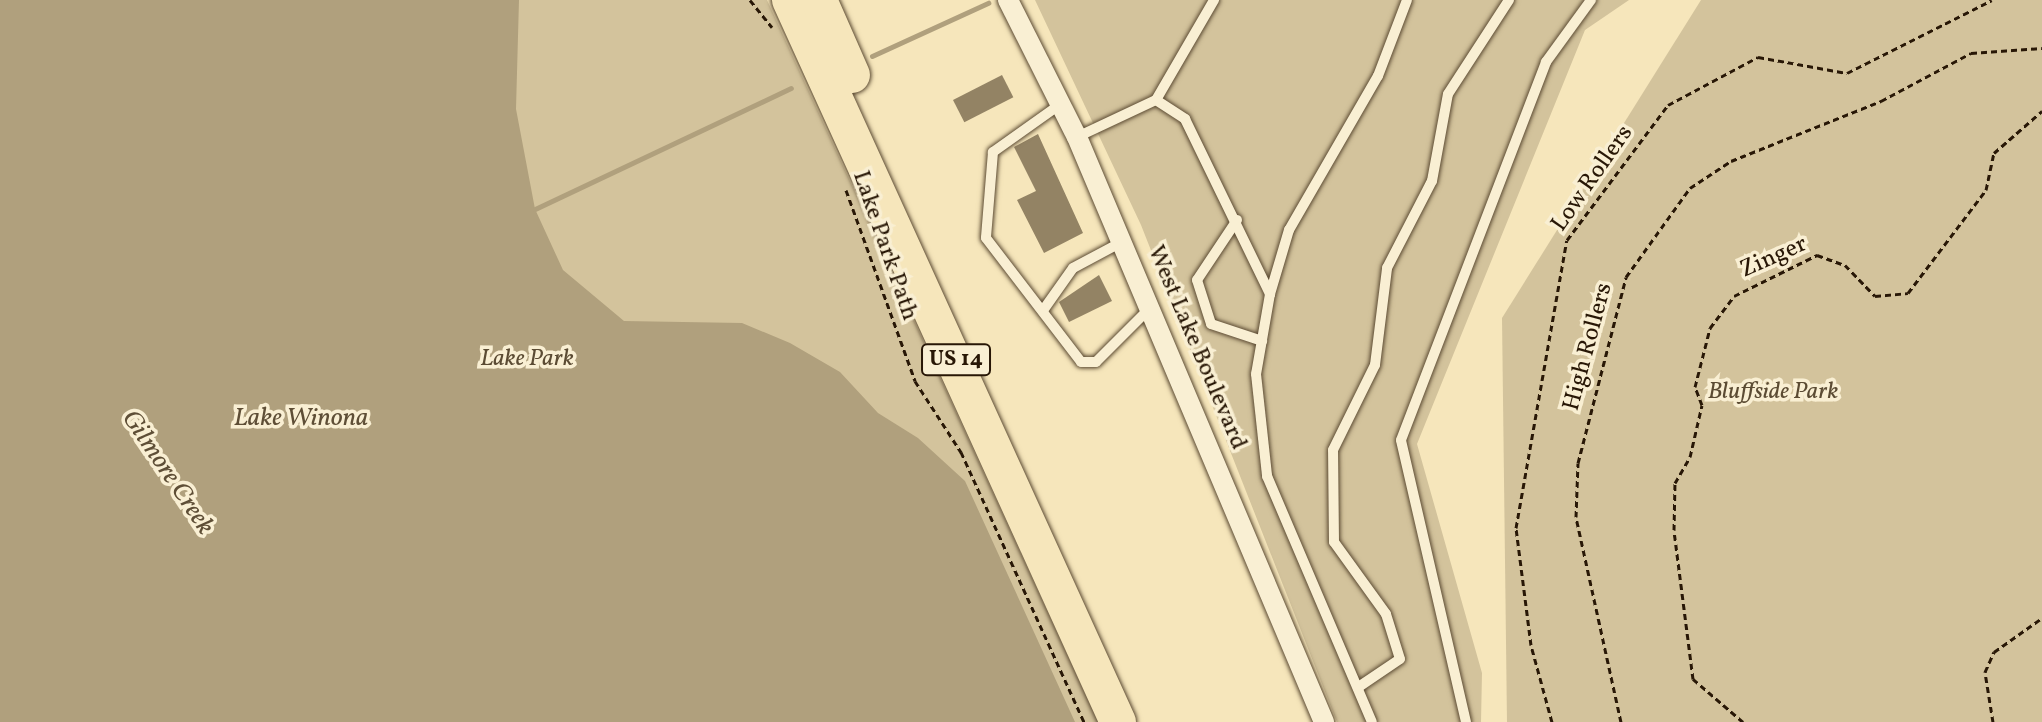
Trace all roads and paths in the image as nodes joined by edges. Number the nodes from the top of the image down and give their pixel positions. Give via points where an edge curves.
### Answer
1 (750, 0) edge
2 (790, 0) edge
3 (819, 0) edge
4 (1008, 0) edge
5 (1214, 0) edge
6 (1407, 0) edge
7 (1509, 0) edge
8 (1591, 0) edge
9 (1992, 0) edge
10 (777, 35) dead end
11 (2042, 48) edge
12 (1156, 100) junction
13 (1062, 103) junction
14 (2042, 111) edge
15 (1077, 137) junction
16 (844, 185) dead end
17 (1237, 220) junction
18 (1122, 242) junction
19 (1270, 294) junction
20 (1150, 308) junction
21 (1044, 309) junction
22 (1262, 341) junction
23 (2042, 618) edge
24 (1360, 686) junction
25 (1084, 722) edge
26 (1118, 722) edge
27 (1143, 722) edge
28 (1324, 722) edge
29 (1372, 722) edge
30 (1466, 722) edge
31 (1552, 722) edge
32 (1621, 722) edge
33 (1743, 722) edge
34 (1993, 722) edge

1 - 10 path
2 - 26 highway, US 14
3 - 27 highway, US 14
4 - 13 street, West Lake Boulevard
5 - 12 lane
6 - 19 lane via 1378,76 1289,230
7 - 24 lane via 1448,94 1432,181 1387,268 1375,365 1333,450 1334,542 1386,614 1400,659
8 - 30 lane via 1546,62 1401,440
9 - 31 path, Low Rollers via 1847,73 1758,57 1668,105 1567,240 1516,528 1531,645
11 - 32 path, High Rollers via 1971,53 1881,101 1731,161 1690,188 1626,277 1578,463 1576,517
12 - 15 lane
12 - 17 lane via 1185,119
13 - 15 street, West Lake Boulevard
13 - 21 lane via 993,152 983,225 1019,286
14 - 33 path, Zinger via 1994,153 1986,190 1908,293 1875,296 1845,265 1817,255 1746,288 1710,328 1695,387 1702,405 1675,483 1674,530 1693,679
15 - 18 street, West Lake Boulevard
16 - 25 path, Lake Park Path via 915,381 961,452
17 - 19 lane
17 - 22 lane via 1197,280 1211,324
18 - 20 street, West Lake Boulevard
18 - 21 lane via 1073,268
19 - 22 lane
20 - 21 lane via 1096,362 1081,362
20 - 28 street, West Lake Boulevard
22 - 24 lane via 1256,374 1267,476
23 - 34 path via 1994,652 1985,672
24 - 29 lane

